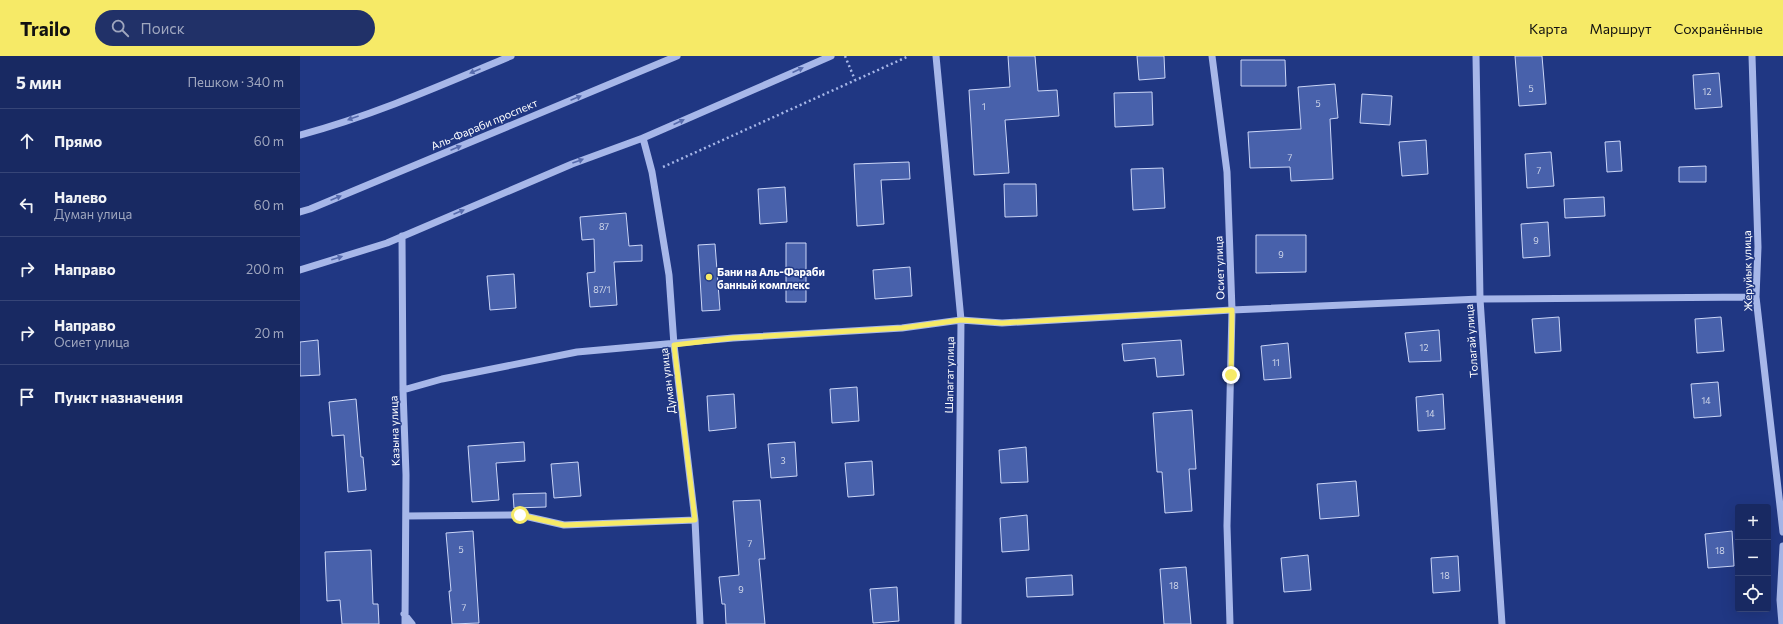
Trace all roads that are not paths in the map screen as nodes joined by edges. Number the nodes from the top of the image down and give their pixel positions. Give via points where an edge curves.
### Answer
1 (511, 56) edge
2 (677, 56) edge
3 (831, 56) edge
4 (936, 56) edge
5 (1212, 56) edge
6 (1476, 56) edge
7 (1752, 56) edge
8 (300, 135) edge
9 (643, 138) junction
10 (300, 212) edge
11 (402, 236) junction
12 (300, 270) edge
13 (1756, 297) junction
14 (1480, 300) junction
15 (1232, 310) junction
16 (961, 320) junction
17 (674, 345) junction
18 (403, 390) junction
19 (406, 516) junction
20 (695, 520) junction
21 (1783, 532) edge
22 (1783, 546) edge
23 (404, 614) junction
24 (405, 624) edge
25 (412, 624) edge
26 (700, 624) edge
27 (958, 624) edge
28 (1230, 624) edge
29 (1502, 624) edge
30 (1782, 624) edge

1 -> 8 street via 423,93
10 -> 2 street, Аль-Фараби проспект
9 -> 3 street
4 - 16 street, Шапагат улица
5 - 15 street, Осиет улица via 1227,172
6 - 14 street, Толагай улица
7 - 13 street, Жеруйык улица via 1758,248
11 -> 9 street via 572,164
9 - 17 street, Думан улица via 652,172 669,275
12 -> 11 street
11 - 18 street, Казына улица
13 - 14 street
13 - 21 street, Жеруйык улица
14 - 15 street
14 - 29 street, Толагай улица
15 - 16 street via 1002,323
15 - 28 street, Осиет улица via 1227,526
16 - 17 street via 902,328 733,338
16 - 27 street, Шапагат улица
17 - 18 street via 577,352 442,379
17 - 20 street, Думан улица
18 - 19 street, Казына улица
19 - 20 street via 520,515 564,525
19 - 23 street, Казына улица
20 - 26 street, Думан улица
22 - 30 street via 1780,600
23 - 24 street, Казына улица
23 - 25 street

